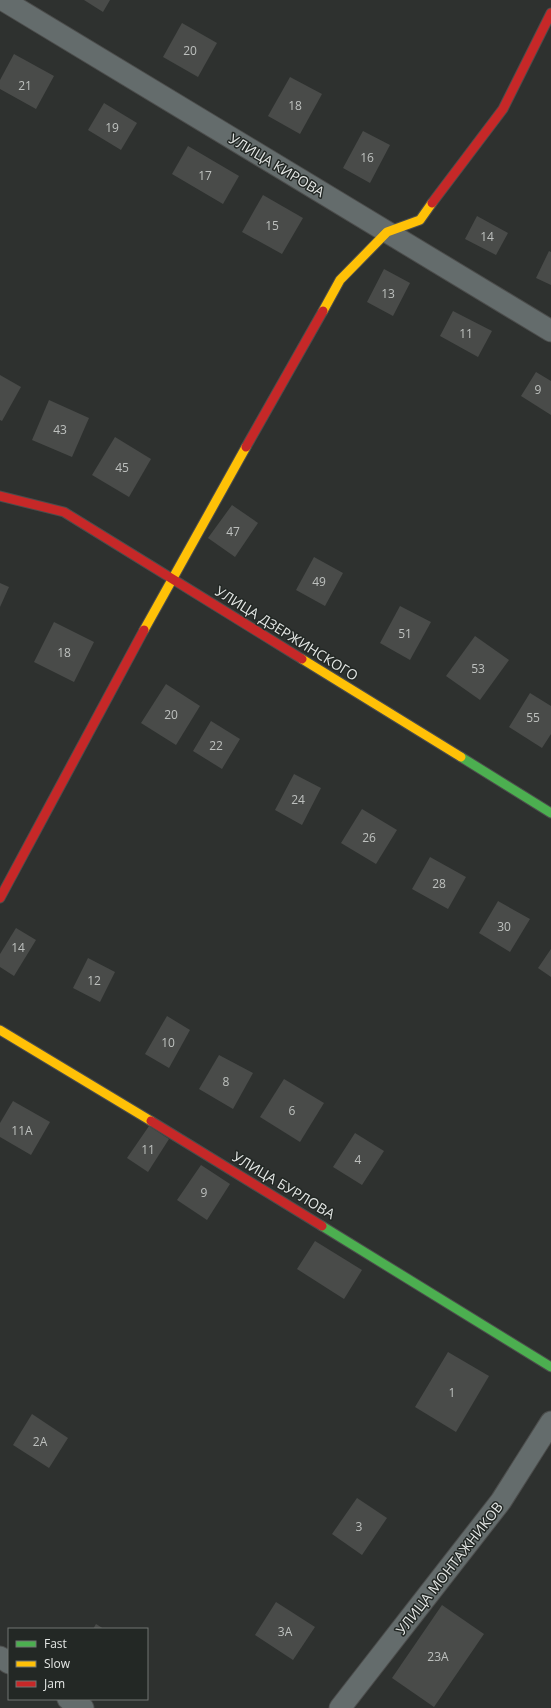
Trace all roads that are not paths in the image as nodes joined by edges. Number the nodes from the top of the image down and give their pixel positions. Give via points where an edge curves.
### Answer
1 (3, 0) edge
2 (551, 13) edge
3 (387, 232) junction
4 (551, 331) edge
5 (0, 496) edge
6 (172, 579) junction
7 (551, 813) edge
8 (0, 898) edge
9 (0, 1030) edge
10 (551, 1367) edge
11 (551, 1422) edge
12 (70, 1700) edge
13 (83, 1708) edge
14 (340, 1708) edge

1 - 3 street, УЛИЦА КИРОВА
2 - 3 street via 503,110 420,220
3 - 4 street, УЛИЦА КИРОВА
3 - 6 street via 340,280
5 - 6 street, УЛИЦА ДЗЕРЖИНСКОГО via 64,512
6 - 7 street, УЛИЦА ДЗЕРЖИНСКОГО
6 - 8 street
9 - 10 street, УЛИЦА БУРЛОВА
11 - 14 street, УЛИЦА МОНТАЖНИКОВ via 501,1501
12 - 13 street

